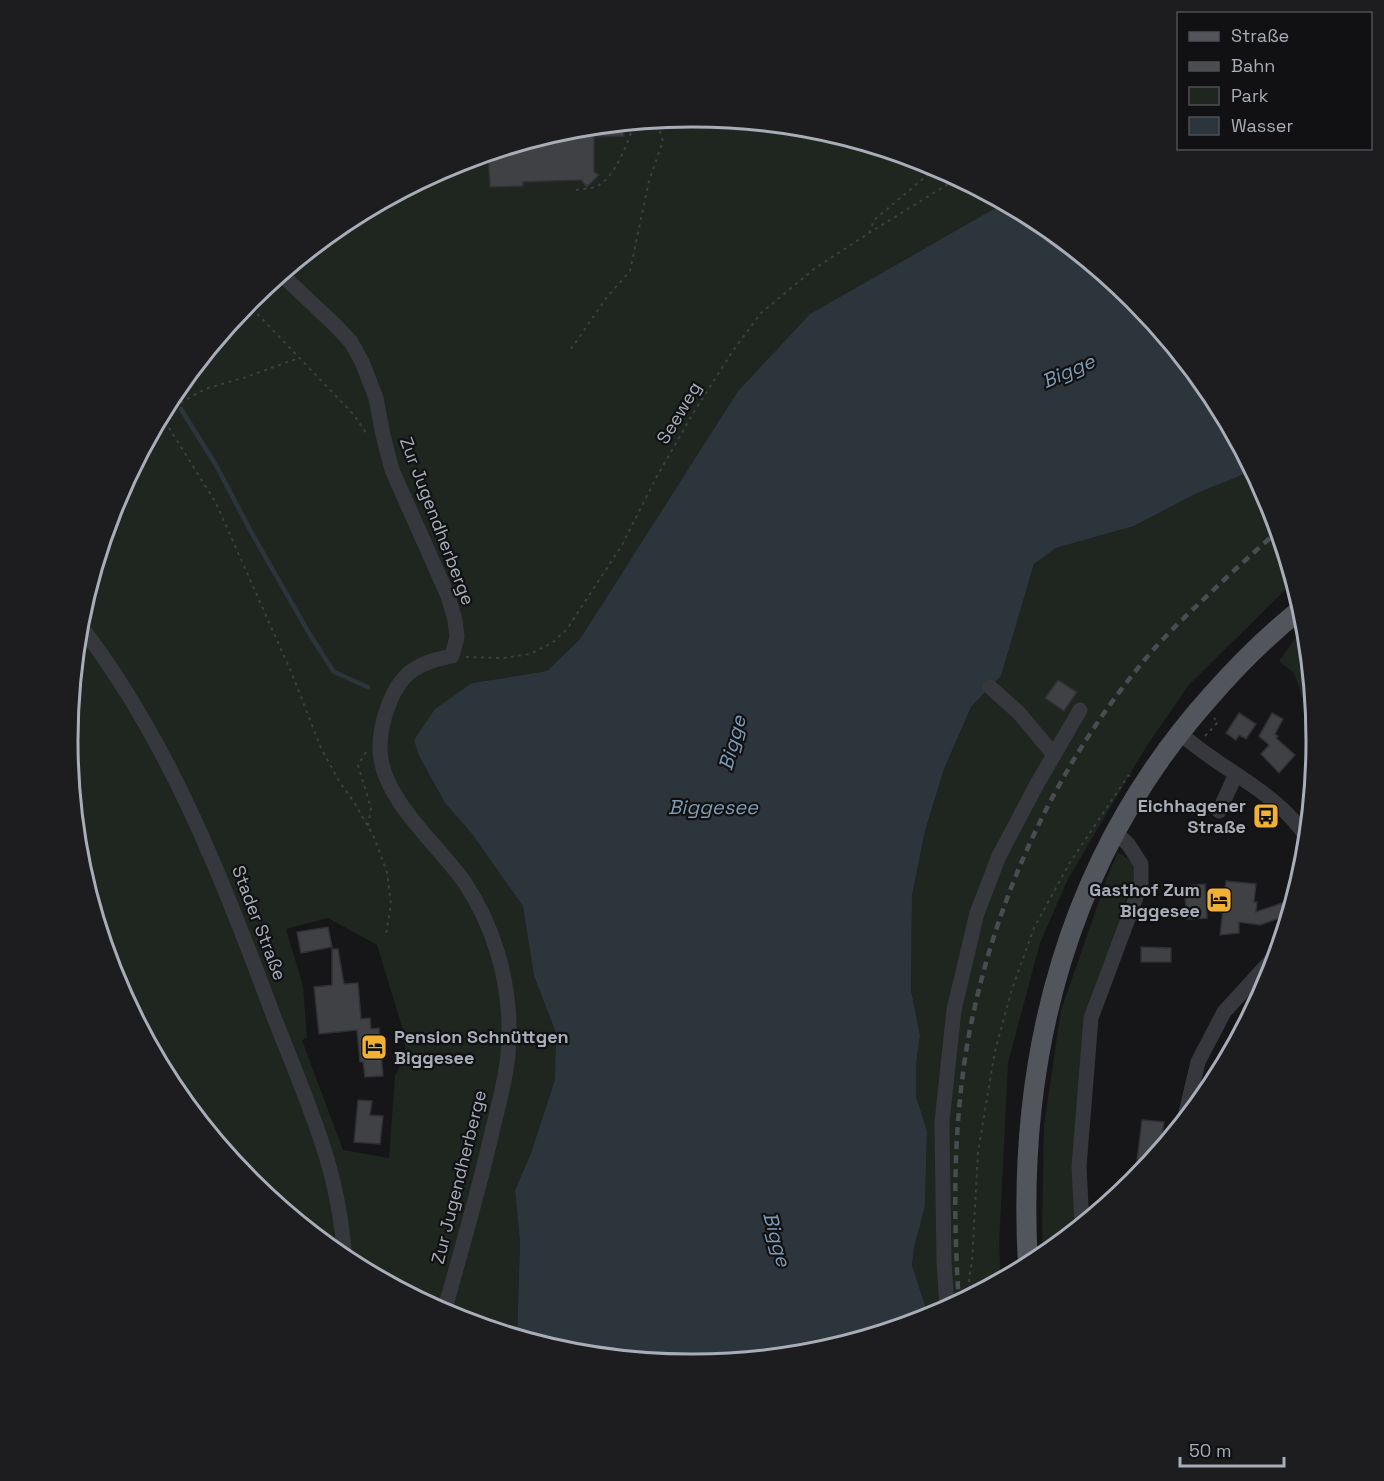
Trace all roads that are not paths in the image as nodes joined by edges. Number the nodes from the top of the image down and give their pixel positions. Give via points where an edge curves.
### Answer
1 (287, 279) edge
2 (1293, 616) edge
3 (87, 636) edge
4 (990, 687) dead end
5 (1080, 710) dead end
6 (1180, 733) junction
7 (1054, 755) junction
8 (1236, 774) junction
9 (1219, 811) dead end
10 (1300, 828) edge
11 (1115, 832) junction
12 (1260, 973) edge
13 (1189, 1101) edge
14 (1081, 1215) edge
15 (344, 1246) edge
16 (1027, 1255) edge
17 (946, 1299) edge
18 (446, 1303) edge

1 - 18 street, Zur Jugendherberge via 351,342 362,362 376,398 392,470 448,596 457,637 452,656 411,671 398,688 387,706 380,748 383,773 396,799 464,883 484,915 499,956 507,999 506,1070
2 - 6 main road via 1252,652
3 - 15 street, Stader Straße via 148,727 214,862 321,1140
4 - 7 street via 1019,713
5 - 7 street
6 - 8 street
6 - 11 main road
7 - 17 street via 999,856 977,913 954,1010 942,1122
8 - 9 street
8 - 10 street via 1263,792
11 - 14 street via 1141,864 1141,884 1091,1018 1079,1167
11 - 16 main road via 1072,927 1039,1050 1026,1178
12 - 13 street via 1224,1012 1198,1062

